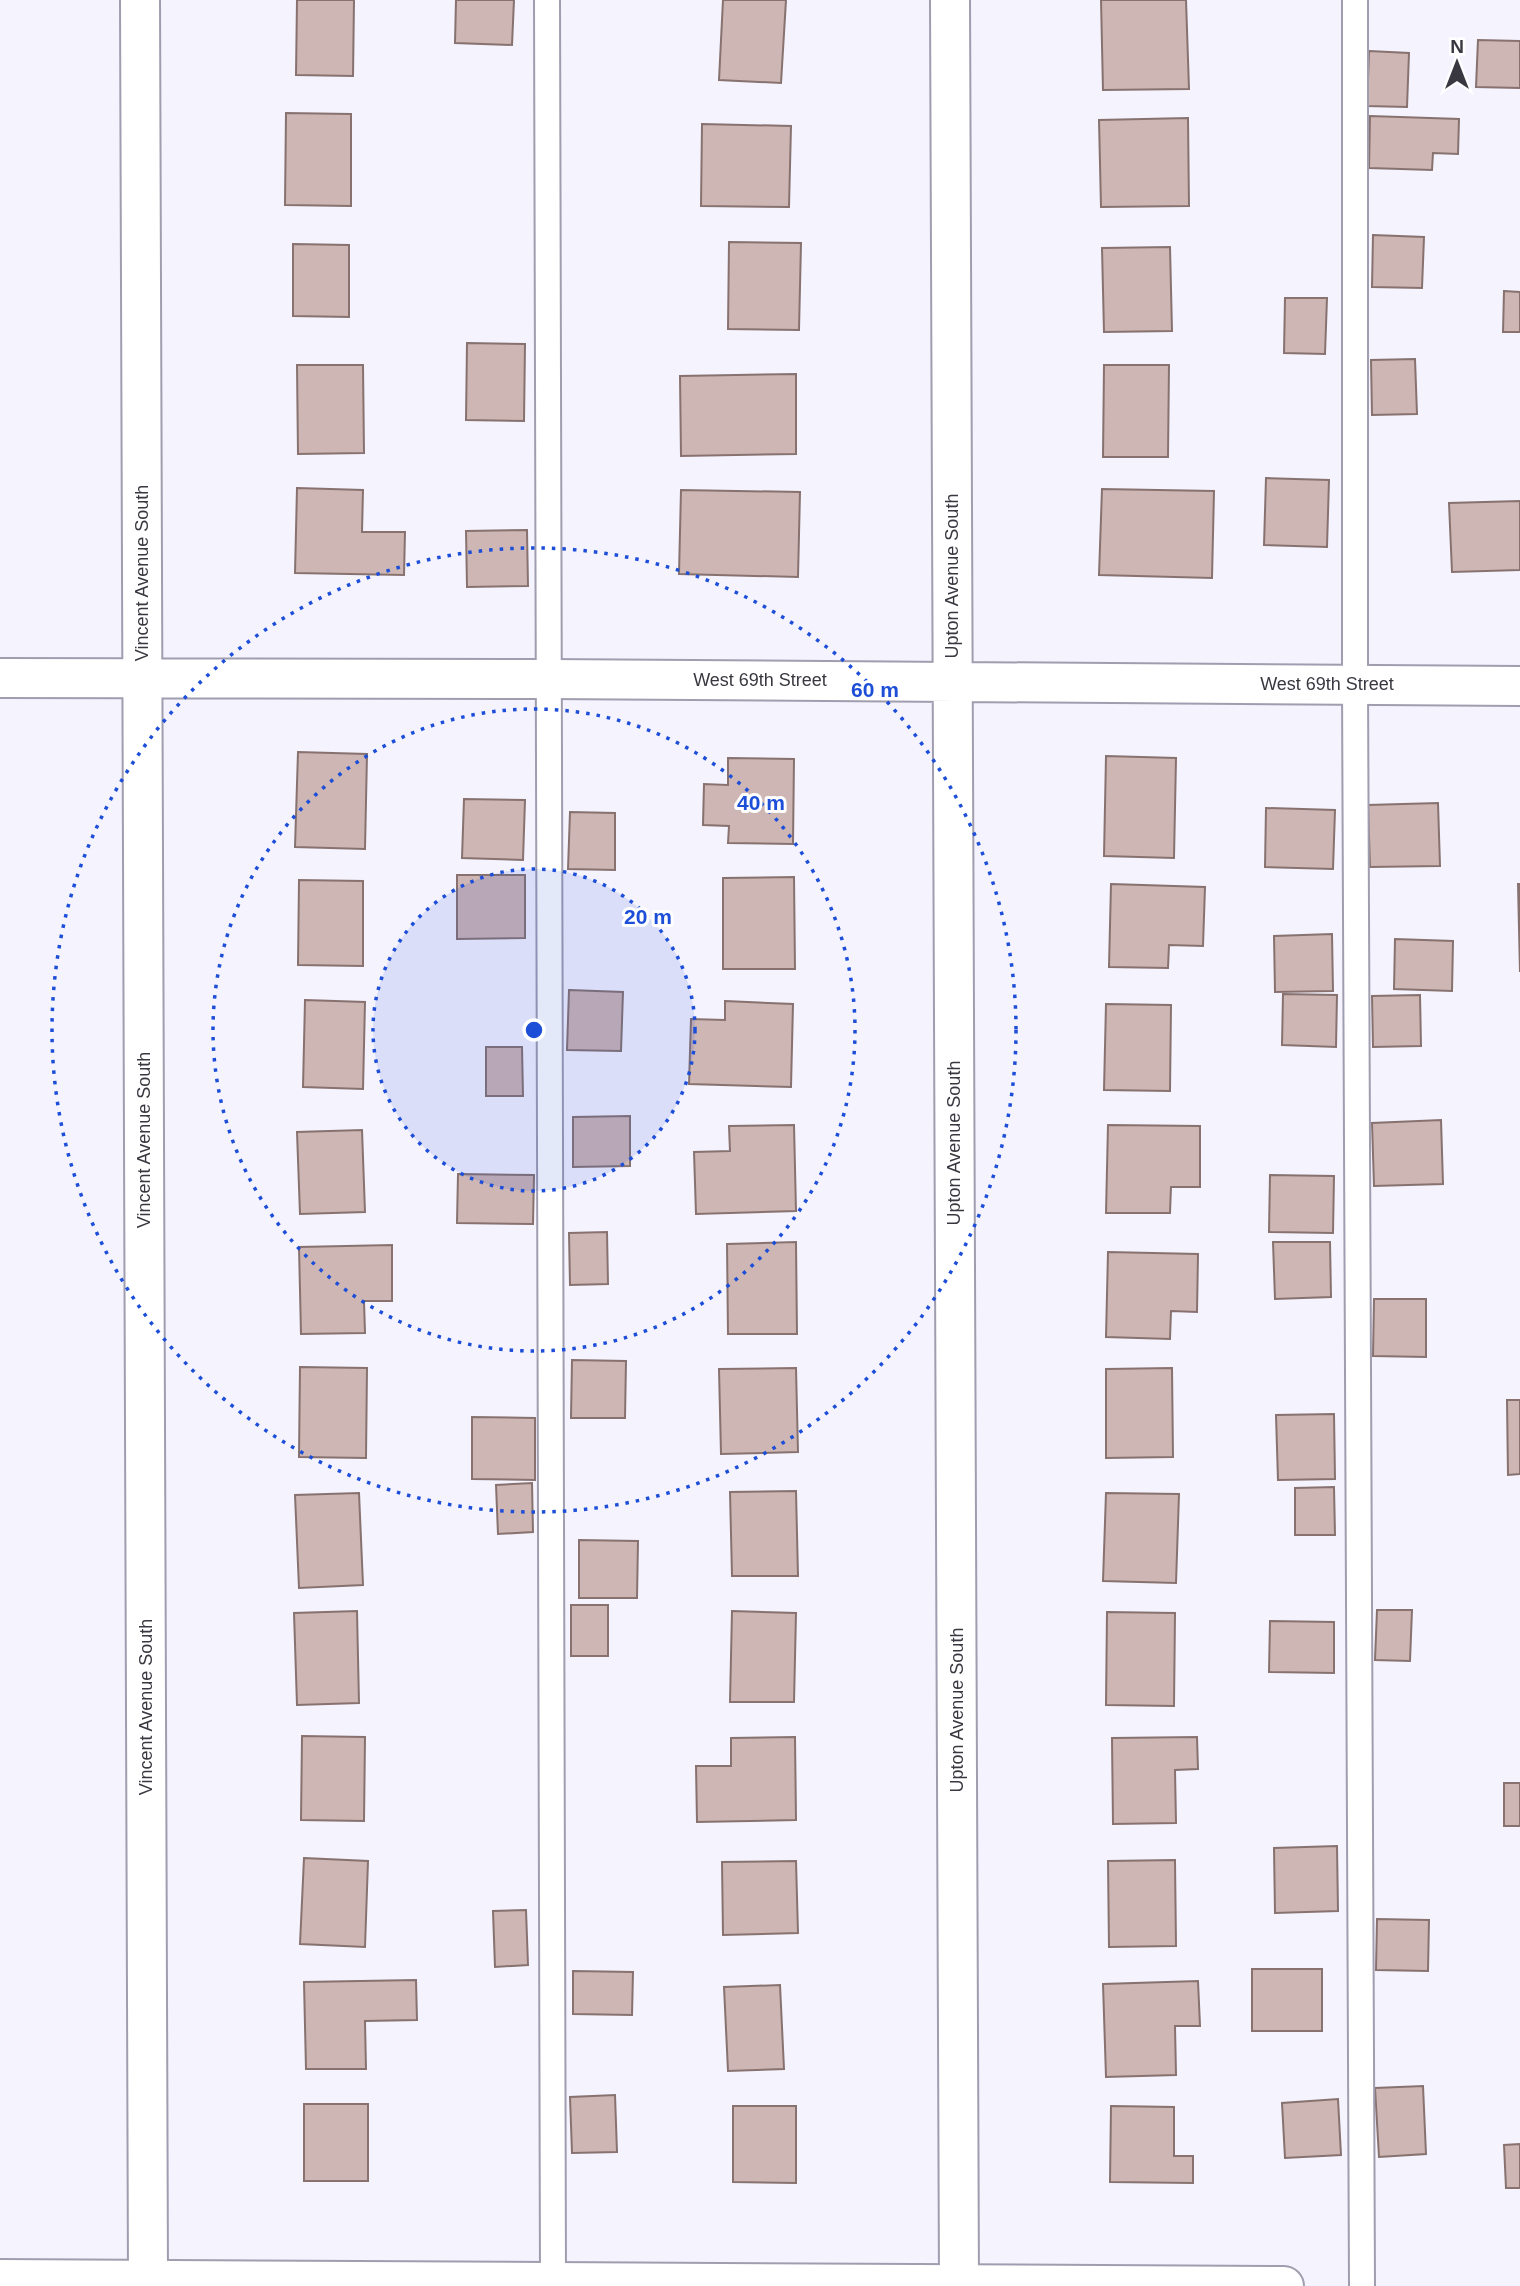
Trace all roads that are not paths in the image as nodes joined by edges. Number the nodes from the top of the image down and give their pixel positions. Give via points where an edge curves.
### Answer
1 (140, 0) edge
2 (547, 0) edge
3 (950, 0) edge
4 (1355, 0) edge
5 (0, 678) edge
6 (548, 679) junction
7 (142, 680) junction
8 (953, 682) junction
9 (1355, 684) junction
10 (1520, 686) edge
11 (0, 2279) edge
12 (148, 2279) junction
13 (552, 2282) junction
14 (959, 2285) edge
15 (1284, 2286) edge
16 (1362, 2286) edge

1 - 7 street, Vincent Avenue South
2 - 6 lane
3 - 8 street, Upton Avenue South
4 - 9 lane
5 - 7 street, West 69th Street
6 - 7 street, West 69th Street
6 - 8 street, West 69th Street
6 - 13 lane
7 - 12 street, Vincent Avenue South
8 - 9 street, West 69th Street
8 - 14 street, Upton Avenue South
9 - 10 street, West 69th Street
9 - 16 lane
11 - 12 street
12 - 13 street
13 - 14 street
14 - 15 street

